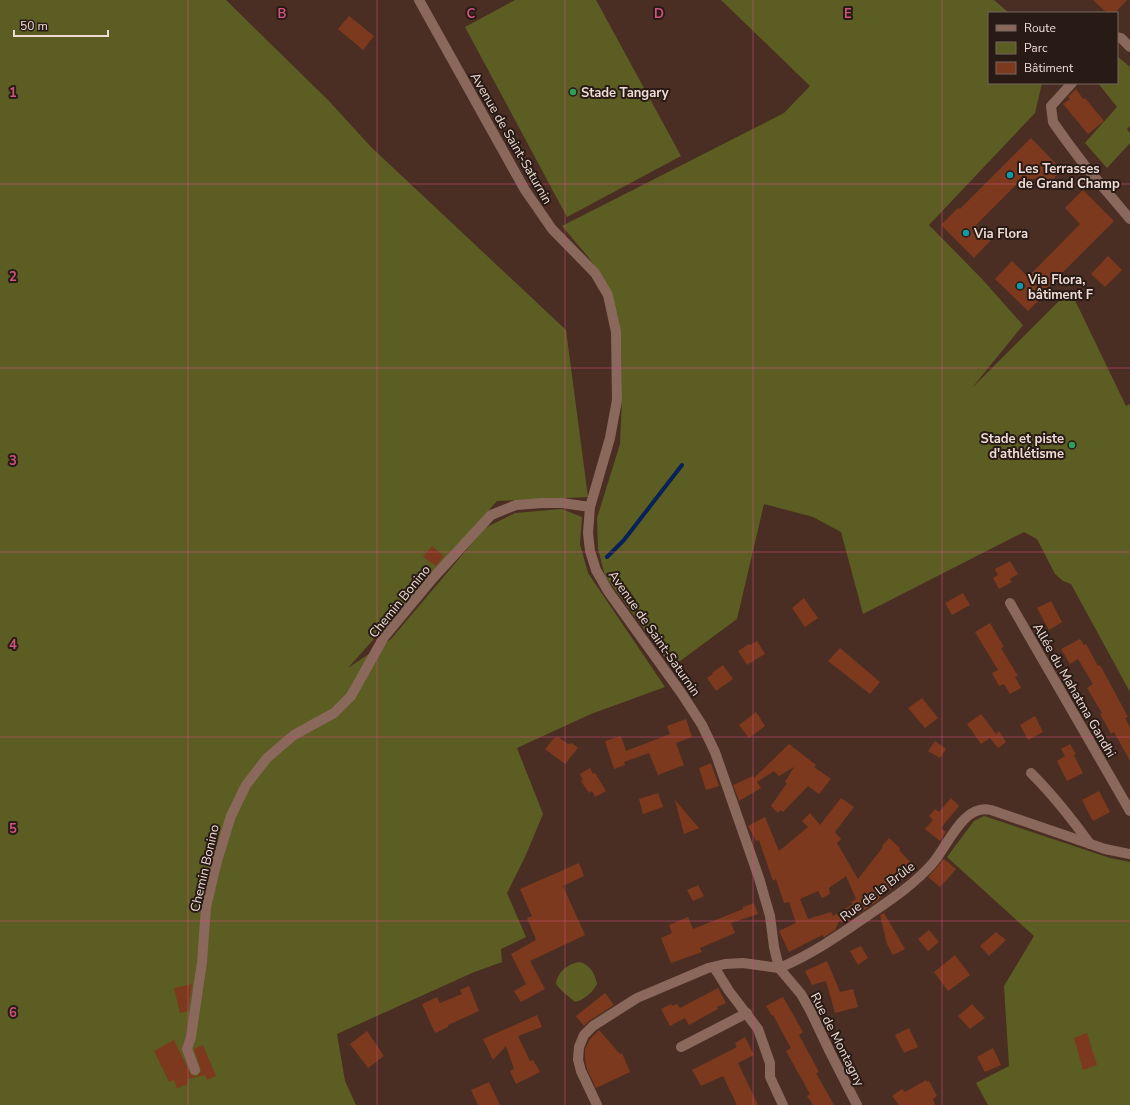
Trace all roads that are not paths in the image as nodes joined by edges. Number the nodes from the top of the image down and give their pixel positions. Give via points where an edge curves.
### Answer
1 (419, 0) edge
2 (1118, 37) edge
3 (1130, 47) edge
4 (1071, 84) edge
5 (1130, 219) edge
6 (590, 507) junction
7 (1010, 603) dead end
8 (1031, 773) dead end
9 (1130, 811) edge
10 (1090, 844) junction
11 (1130, 854) edge
12 (714, 966) junction
13 (779, 968) junction
14 (747, 1013) junction
15 (681, 1047) dead end
16 (194, 1070) dead end
17 (597, 1105) edge
18 (783, 1105) edge
19 (857, 1105) edge

1 - 6 street, Avenue de Saint-Saturnin via 524,190 552,229 595,273 608,295 616,332 617,400 610,438
2 - 3 street
4 - 5 street via 1051,106 1054,122 1086,167
6 - 13 street, Avenue de Saint-Saturnin via 588,533 596,570 608,591 682,694 702,725 715,752 770,916
6 - 16 street, Chemin Bonino via 562,502 516,505 491,515 384,636 351,696 334,713 294,735 267,758 246,786 231,816 206,907 202,962 187,1049
7 - 9 street, Allée du Mahatma Gandhi
8 - 10 street
10 - 11 street, Rue de la Brûle
10 - 13 street, Rue de la Brûle via 991,810 974,810 964,818 939,856 920,878 844,932
12 - 13 street via 743,963
12 - 14 street via 729,991
12 - 17 street via 637,998 584,1035 579,1047 578,1060
13 - 19 street, Rue de Montagny via 810,1010
14 - 15 street
14 - 18 street via 758,1029 770,1064 770,1077

